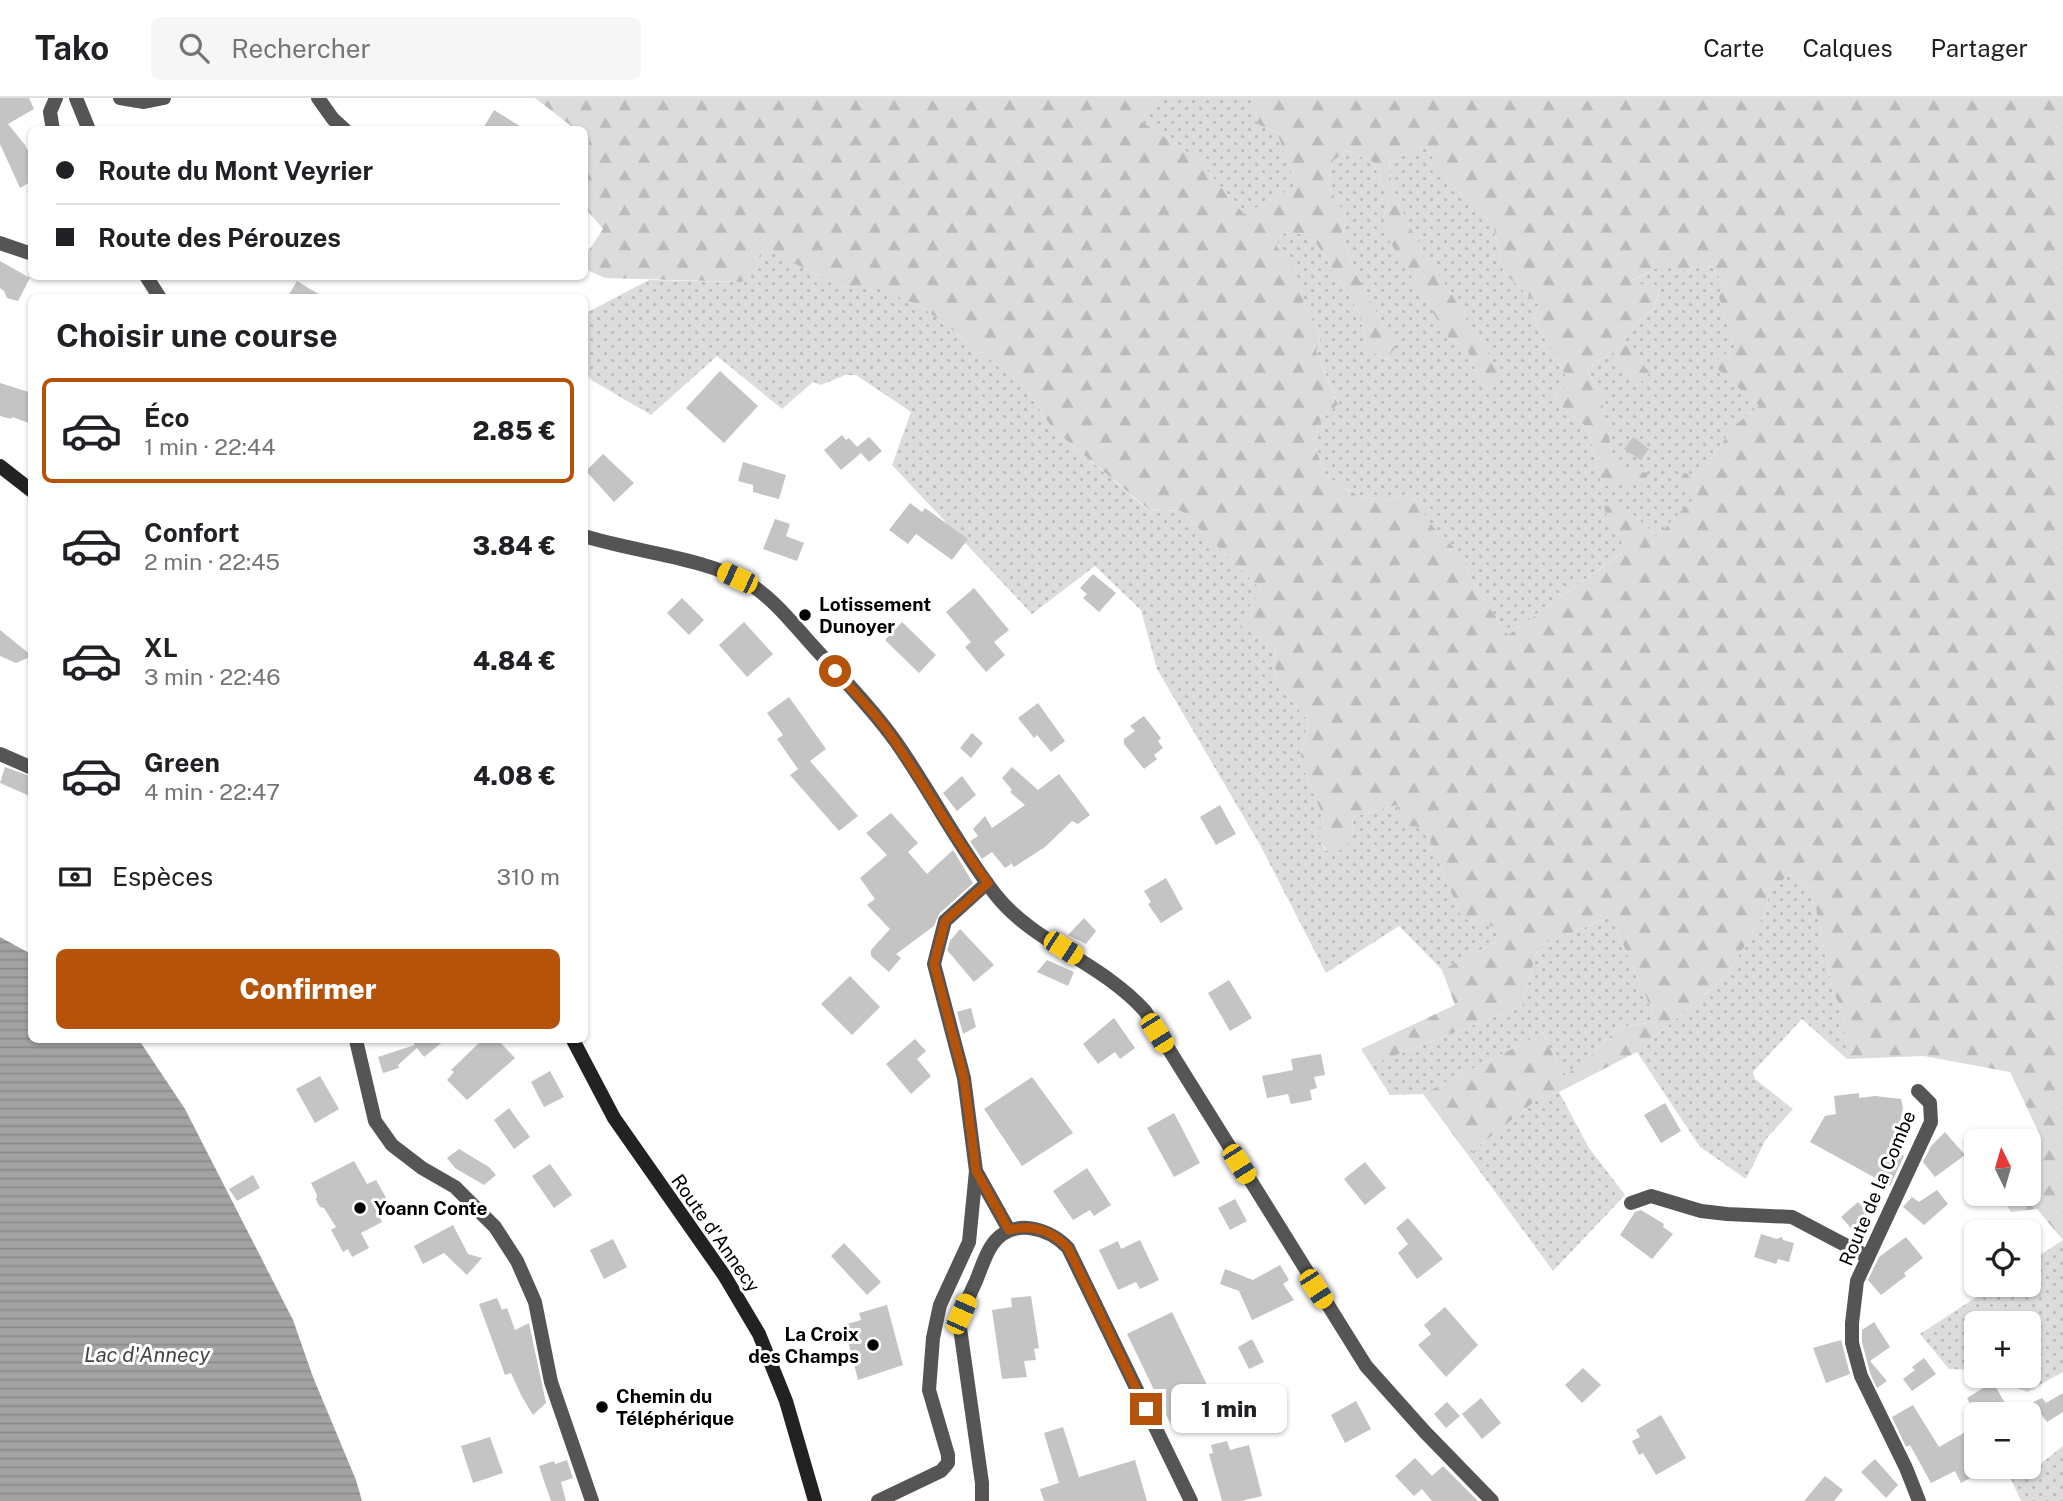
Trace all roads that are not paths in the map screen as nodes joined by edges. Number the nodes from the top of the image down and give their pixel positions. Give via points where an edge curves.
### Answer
1 (56, 98) edge
2 (76, 98) edge
3 (120, 98) edge
4 (164, 98) edge
5 (318, 98) edge
6 (52, 126) edge
7 (87, 126) edge
8 (341, 126) edge
9 (0, 243) edge
10 (28, 253) edge
11 (0, 466) edge
12 (28, 488) edge
13 (588, 537) edge
14 (0, 754) edge
15 (28, 766) edge
16 (988, 883) junction
17 (357, 1043) edge
18 (575, 1043) edge
19 (1917, 1091) dead end
20 (976, 1171) junction
21 (1631, 1203) dead end
22 (1009, 1230) junction
23 (1868, 1257) junction
24 (592, 1501) edge
25 (815, 1501) edge
26 (878, 1501) edge
27 (982, 1501) edge
28 (1191, 1501) edge
29 (1492, 1501) edge
30 (1919, 1501) edge

1 - 6 street via 50,112
2 - 7 street
3 - 4 street via 144,102
5 - 8 street
9 - 10 street
11 - 12 main road
13 - 16 street via 723,571 766,596 882,723
14 - 15 street
16 - 20 street via 945,921 934,964 964,1078
16 - 29 street via 1023,922 1115,982 1145,1011 1366,1366
17 - 24 street via 374,1121 391,1145 455,1187 495,1227 517,1261 535,1302 551,1382
18 - 25 main road, Route d'Annecy via 614,1118 724,1275 759,1335 786,1401
19 - 23 street, Route de la Combe via 1930,1103 1931,1122
20 - 22 street
20 - 26 street via 969,1242 940,1305 933,1338 929,1390 948,1463
21 - 23 street via 1651,1196 1701,1211 1792,1217
22 - 27 street via 991,1245 961,1314
22 - 28 street via 1046,1231 1068,1248
23 - 30 street, Route de la Combe via 1857,1281 1852,1343 1861,1376

